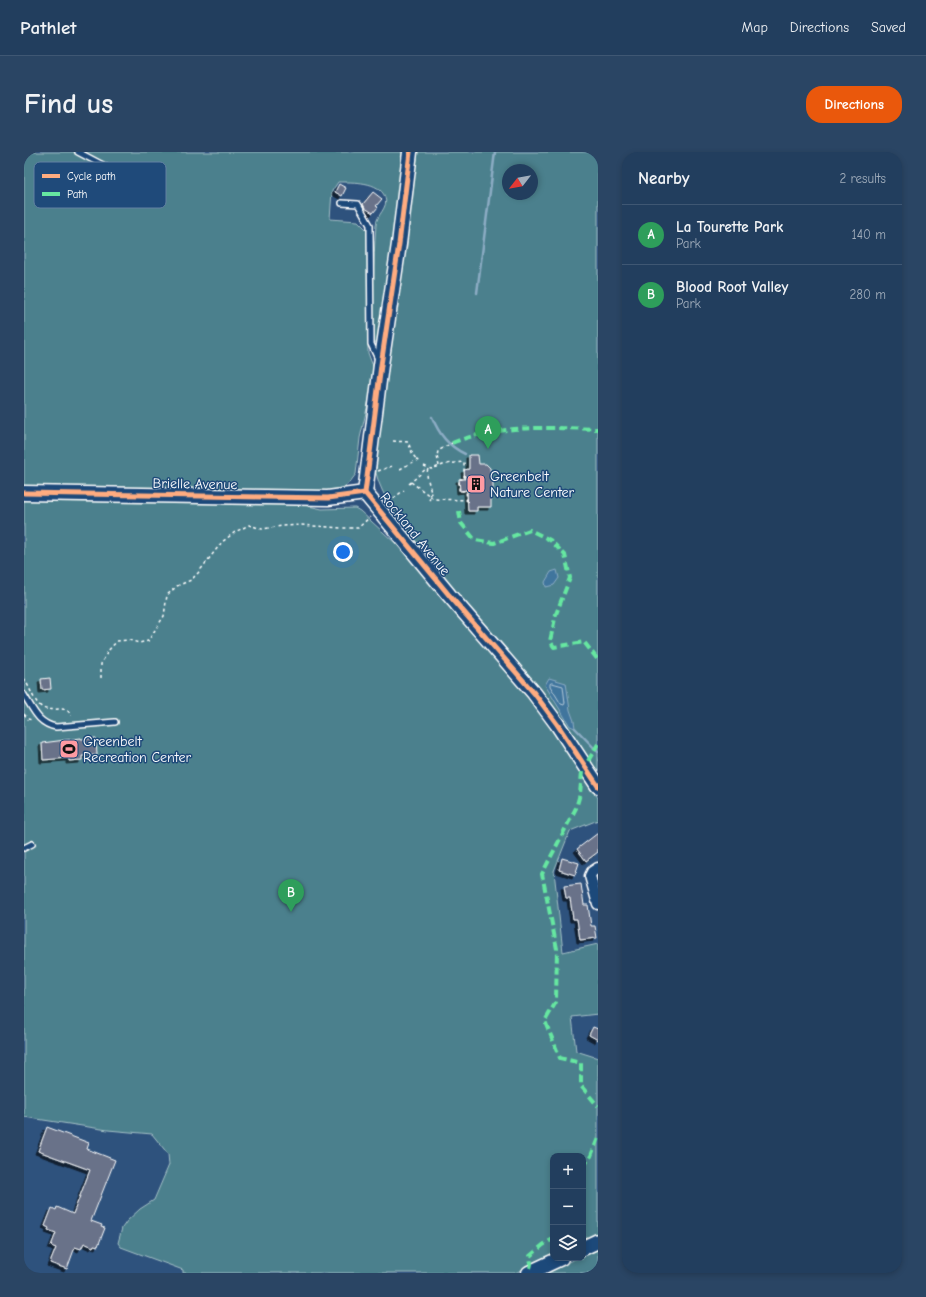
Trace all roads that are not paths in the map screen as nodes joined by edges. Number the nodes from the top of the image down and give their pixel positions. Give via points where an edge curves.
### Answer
1 (78, 152) edge
2 (410, 152) edge
3 (97, 162) edge
4 (342, 203) dead end
5 (381, 365) junction
6 (365, 492) junction
7 (24, 493) edge
8 (24, 695) edge
9 (115, 722) dead end
10 (598, 786) edge
11 (32, 844) dead end
12 (24, 848) edge
13 (598, 868) edge
14 (598, 904) edge
15 (598, 1241) edge
16 (586, 1247) edge
17 (554, 1261) edge
18 (528, 1273) edge

1 - 3 lane
2 - 5 street, Rockland Avenue
4 - 5 lane via 358,204 370,225 371,344
5 - 6 street, Rockland Avenue
6 - 7 street, Brielle Avenue via 328,498
6 - 10 street, Rockland Avenue via 534,693
8 - 9 lane via 43,723 49,726
11 - 12 lane
13 - 14 street via 590,876
15 - 16 street
17 - 18 street

